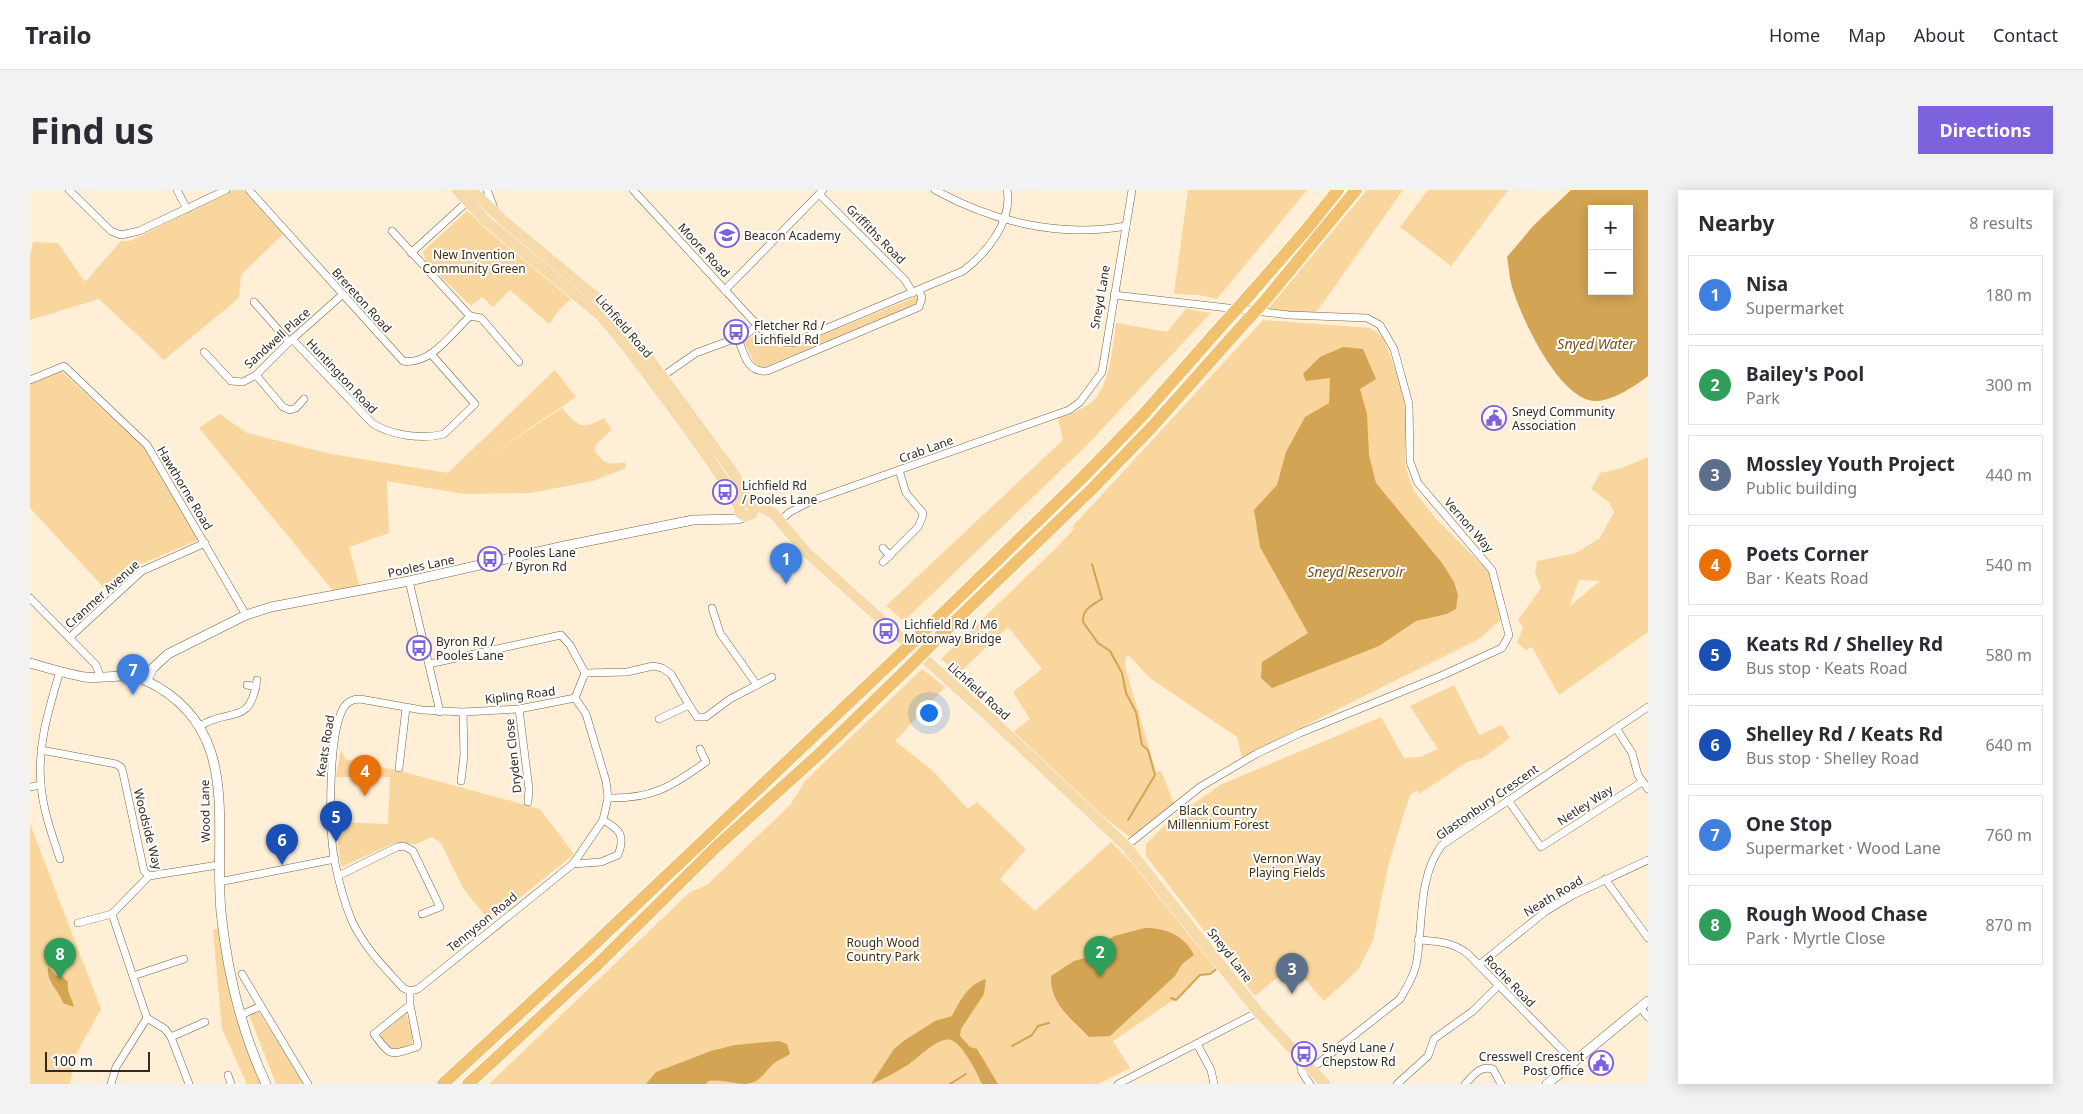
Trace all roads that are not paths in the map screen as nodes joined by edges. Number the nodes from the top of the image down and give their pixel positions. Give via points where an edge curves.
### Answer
1 (69, 190) edge
2 (177, 190) edge
3 (226, 190) edge
4 (249, 190) edge
5 (457, 190) edge
6 (487, 190) edge
7 (633, 190) edge
8 (935, 190) edge
9 (1008, 190) edge
10 (1132, 190) edge
11 (1338, 190) edge
12 (1356, 190) edge
13 (821, 192) edge
14 (473, 194) edge
15 (187, 209) junction
16 (1004, 217) junction
17 (504, 221) junction
18 (1126, 226) junction
19 (392, 231) dead end
20 (411, 253) junction
21 (725, 290) junction
22 (916, 292) junction
23 (342, 295) junction
24 (1114, 295) junction
25 (254, 302) dead end
26 (470, 316) junction
27 (758, 326) junction
28 (738, 338) junction
29 (290, 340) junction
30 (204, 352) dead end
31 (430, 354) junction
32 (519, 362) dead end
33 (256, 375) junction
34 (30, 380) edge
35 (658, 380) junction
36 (304, 399) dead end
37 (1080, 402) joint
38 (899, 470) junction
39 (750, 502) junction
40 (743, 512) junction
41 (780, 520) junction
42 (205, 543) junction
43 (883, 548) dead end
44 (890, 556) junction
45 (883, 562) dead end
46 (409, 582) junction
47 (30, 598) edge
48 (712, 608) dead end
49 (246, 615) junction
50 (69, 638) junction
51 (30, 663) edge
52 (429, 664) junction
53 (60, 671) junction
54 (585, 674) junction
55 (100, 676) junction
56 (772, 677) dead end
57 (146, 681) junction
58 (756, 685) junction
59 (247, 686) dead end
60 (575, 698) junction
61 (689, 705) junction
62 (1648, 707) edge
63 (406, 708) junction
64 (520, 708) junction
65 (440, 712) junction
66 (463, 712) junction
67 (659, 719) dead end
68 (200, 726) junction
69 (1616, 728) junction
70 (700, 749) dead end
71 (40, 750) junction
72 (399, 768) dead end
73 (461, 781) dead end
74 (1642, 782) junction
75 (41, 785) junction
76 (30, 787) edge
77 (1648, 789) edge
78 (608, 798) junction
79 (1508, 800) junction
80 (528, 802) dead end
81 (603, 820) junction
82 (1122, 842) junction
83 (60, 859) dead end
84 (335, 860) junction
85 (1648, 860) edge
86 (574, 864) junction
87 (218, 865) junction
88 (149, 876) junction
89 (338, 876) junction
90 (1605, 879) junction
91 (219, 882) junction
92 (112, 914) junction
93 (422, 914) dead end
94 (78, 923) dead end
95 (1648, 938) edge
96 (1418, 940) junction
97 (184, 959) dead end
98 (1478, 965) junction
99 (242, 974) dead end
100 (133, 976) junction
101 (1498, 986) junction
102 (406, 989) junction
103 (1644, 1004) edge
104 (410, 1005) junction
105 (260, 1006) junction
106 (1258, 1012) junction
107 (241, 1015) junction
108 (1648, 1017) edge
109 (147, 1018) junction
110 (206, 1021) dead end
111 (170, 1037) junction
112 (1197, 1044) junction
113 (1301, 1060) junction
114 (1574, 1062) junction
115 (1311, 1069) junction
116 (111, 1084) edge
117 (189, 1084) edge
118 (266, 1084) edge
119 (308, 1084) edge
120 (443, 1084) edge
121 (468, 1084) edge
122 (1118, 1084) edge
123 (1214, 1084) edge
124 (1310, 1084) edge
125 (1325, 1084) edge
126 (1397, 1084) edge
127 (1466, 1084) edge
128 (1501, 1084) edge
129 (1547, 1084) edge

1 - 15 street via 111,231 121,235 132,234
2 - 15 street
3 - 15 street
4 - 23 street, Brereton Road
5 - 14 main road, Lichfield Road
6 - 17 street via 492,206
7 - 21 street, Moore Road
8 - 16 street via 963,205
9 - 16 street
10 - 18 street, Sneyd Lane
11 - 120 highway, bridge via 1142,416 1083,477 892,662
12 - 121 highway, bridge via 1263,303 1092,489 817,756 715,848 598,964
13 - 21 street
13 - 22 street, Griffiths Road
14 - 17 main road, Lichfield Road
14 - 20 street
14 - 35 main road, Lichfield Road via 502,235 591,306
16 - 18 street via 1039,228 1063,231
16 - 22 street, Moore Road via 983,254 970,266
17 - 35 main road, Lichfield Road via 604,304
18 - 24 street, Sneyd Lane
19 - 20 street
20 - 26 street
21 - 27 street, Moore Road
22 - 27 street, Moore Road via 792,343 777,342
22 - 28 street via 922,298 919,307 767,371 758,372 752,368
23 - 29 street, Sandwell Place
23 - 31 street, Brereton Road via 403,361 412,363
24 - 37 street, Sneyd Lane via 1102,372
24 - 82 street, Vernon Way via 1289,316 1367,318 1380,325 1394,349 1408,404 1410,462 1418,483 1492,570 1509,635 1502,648 1256,754 1200,787
25 - 29 street
26 - 31 street, Brereton Road
26 - 32 street via 481,318
27 - 28 street
28 - 35 street via 696,353
29 - 31 street, Huntington Road via 372,423 399,435 444,434 475,404
29 - 33 street, Sandwell Place
30 - 33 street, Sandwell Place via 236,383
33 - 36 street via 283,407 296,408
34 - 42 street, Hawthorne Road via 64,366 147,445
35 - 39 main road, Lichfield Road via 732,471
35 - 40 main road, Lichfield Road
37 - 38 street, Crab Lane via 1069,410
38 - 41 street, Crab Lane via 811,501
38 - 44 street via 906,493 923,514 918,527
39 - 40 main road via 754,510
39 - 41 main road, Lichfield Road
40 - 41 main road
40 - 46 street, Pooles Lane via 574,544
41 - 82 main road, Lichfield Road via 805,551
42 - 49 street, Hawthorne Road
42 - 50 street, Cranmer Avenue via 142,571
43 - 44 street
44 - 45 street
46 - 49 street, Pooles Lane via 271,607
46 - 52 street
47 - 50 street
48 - 58 street via 720,633
49 - 57 street, Pooles Lane via 168,654 153,668
50 - 55 street via 96,665
51 - 53 street, Wood Lane
52 - 54 street via 561,636 570,645
52 - 65 street
53 - 55 street, Wood Lane via 84,677
53 - 71 street
54 - 60 street
54 - 61 street via 627,672 653,666 662,668 671,674
55 - 57 street, Wood Lane via 130,676
56 - 58 street
57 - 68 street, Wood Lane via 181,703
58 - 61 street via 706,717 697,717
59 - 68 street via 257,683 253,699 244,712
60 - 64 street, Kipling Road
60 - 78 street, Tennyson Road via 586,714
61 - 67 street
62 - 69 street, Glastonbury Crescent
63 - 65 street, Keats Road
63 - 72 street
63 - 84 street, Keats Road via 360,699 351,700 340,715 331,790
64 - 66 street, Kipling Road
64 - 80 street, Dryden Close
65 - 66 street, Kipling Road
66 - 73 street
68 - 87 street, Wood Lane via 211,749 218,783
69 - 74 street via 1632,753
69 - 79 street, Glastonbury Crescent
70 - 78 street via 706,762 682,779 646,796
71 - 75 street
71 - 88 street, Woodside Way via 121,767 144,871
74 - 77 street
74 - 79 street, Netley Way via 1541,847
75 - 76 street
75 - 83 street
78 - 81 street, Tennyson Road
79 - 96 street, Glastonbury Crescent via 1456,834 1434,855 1429,867
81 - 86 street, Tennyson Road
81 - 86 street via 619,829 620,853 601,862
82 - 106 main road, Sneyd Lane
84 - 89 street, Keats Road
84 - 91 street
85 - 90 street, Neath Road
86 - 102 street, Tennyson Road via 418,989
87 - 88 street
87 - 91 street, Wood Lane
88 - 92 street, Woodside Way
89 - 93 street via 397,847 408,848 413,851 440,907
89 - 102 street, Keats Road via 352,920 366,946
90 - 95 street
90 - 98 street, Neath Road via 1546,911
91 - 107 street, Wood Lane via 225,947
92 - 94 street
92 - 100 street
96 - 98 street, Roche Road via 1453,945
96 - 115 street, Glastonbury Crescent via 1417,962 1400,999
97 - 100 street
98 - 101 street, Roche Road
99 - 105 street
100 - 109 street
101 - 114 street, Roche Road
101 - 126 street via 1473,1011 1434,1039 1428,1056
102 - 104 street
103 - 108 street
103 - 114 street
104 - 104 street via 418,1045 393,1054 388,1052 374,1034
105 - 107 street
105 - 119 street
106 - 112 street
106 - 113 main road, Sneyd Lane
107 - 118 street, Wood Lane
109 - 111 street via 165,1029
109 - 116 street via 116,1067
110 - 111 street
111 - 117 street
112 - 122 street
112 - 123 street via 1211,1070
113 - 115 main road, Sneyd Lane
113 - 124 street via 1299,1066
114 - 129 street
115 - 125 main road, Sneyd Lane
127 - 128 street via 1487,1067 1493,1069

